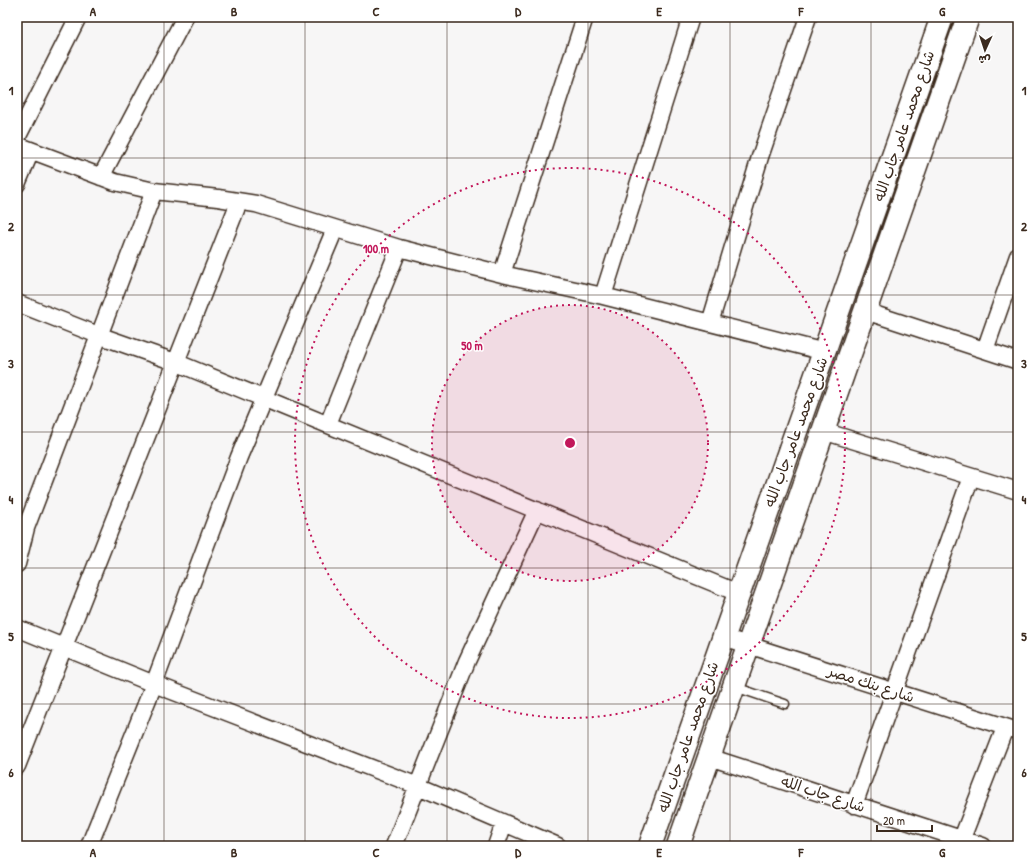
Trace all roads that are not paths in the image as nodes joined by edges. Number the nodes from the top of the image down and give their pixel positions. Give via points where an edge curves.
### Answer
1 (78, 17) edge
2 (185, 17) edge
3 (585, 17) edge
4 (691, 17) edge
5 (808, 17) edge
6 (942, 17) edge
7 (968, 17) edge
8 (17, 138) edge
9 (24, 148) edge
10 (101, 177) junction
11 (17, 184) edge
12 (154, 191) junction
13 (239, 202) junction
14 (335, 229) junction
15 (399, 248) junction
16 (1018, 256) edge
17 (502, 274) junction
18 (604, 296) junction
19 (17, 303) edge
20 (865, 311) junction
21 (710, 323) junction
22 (98, 335) junction
23 (985, 350) junction
24 (825, 352) junction
25 (1018, 361) edge
26 (175, 362) junction
27 (264, 398) junction
28 (328, 424) junction
29 (823, 431) junction
30 (971, 477) junction
31 (1018, 491) edge
32 (537, 510) junction
33 (17, 564) edge
34 (738, 593) junction
35 (17, 628) edge
36 (723, 637) junction
37 (749, 645) junction
38 (63, 646) junction
39 (154, 684) junction
40 (734, 687) junction
41 (894, 692) junction
42 (786, 704) dead end
43 (1012, 730) edge
44 (709, 757) junction
45 (17, 766) edge
46 (418, 786) junction
47 (854, 804) junction
48 (504, 823) junction
49 (960, 843) edge
50 (89, 846) edge
51 (394, 846) edge
52 (496, 846) edge
53 (558, 846) edge
54 (650, 846) edge
55 (678, 846) edge
56 (983, 846) edge

1 - 8 street
2 - 10 street
3 - 17 street
4 - 18 street
5 - 21 street via 760,157
6 - 24 street, شارع محمد عامر جاب الله
7 - 20 street, شارع محمد عامر جاب الله
9 - 10 street
9 - 11 street
10 - 12 street
12 - 13 street
12 - 22 street
13 - 14 street via 256,204
13 - 26 street
14 - 15 street
14 - 27 street
15 - 17 street
15 - 28 street
16 - 23 street
17 - 18 street
18 - 21 street
19 - 22 street
20 - 23 street
20 - 29 street, شارع محمد عامر جاب الله
21 - 24 street
22 - 26 street
22 - 33 street via 26,528
23 - 25 street
24 - 34 street, شارع محمد عامر جاب الله
26 - 27 street
26 - 38 street
27 - 28 street
27 - 39 street via 239,457
28 - 32 street
29 - 30 street
29 - 37 street, شارع محمد عامر جاب الله
30 - 31 street
30 - 41 street
32 - 34 street
32 - 46 street via 467,661
34 - 36 street, شارع محمد عامر جاب الله
35 - 38 street
36 - 37 street, شارع بنك مصر
36 - 54 street, شارع محمد عامر جاب الله
37 - 40 street, شارع محمد عامر جاب الله
37 - 41 street, شارع بنك مصر
38 - 39 street
38 - 45 street
39 - 46 street
39 - 50 street
40 - 42 lane
40 - 44 street, شارع محمد عامر جاب الله
41 - 43 street, شارع بنك مصر
41 - 47 street
43 - 49 street
44 - 47 street, شارع جاب الله
44 - 55 street, شارع محمد عامر جاب الله
46 - 48 street
46 - 51 street
47 - 49 street, شارع جاب الله
48 - 52 street
48 - 53 street
49 - 56 street, شارع جاب الله

